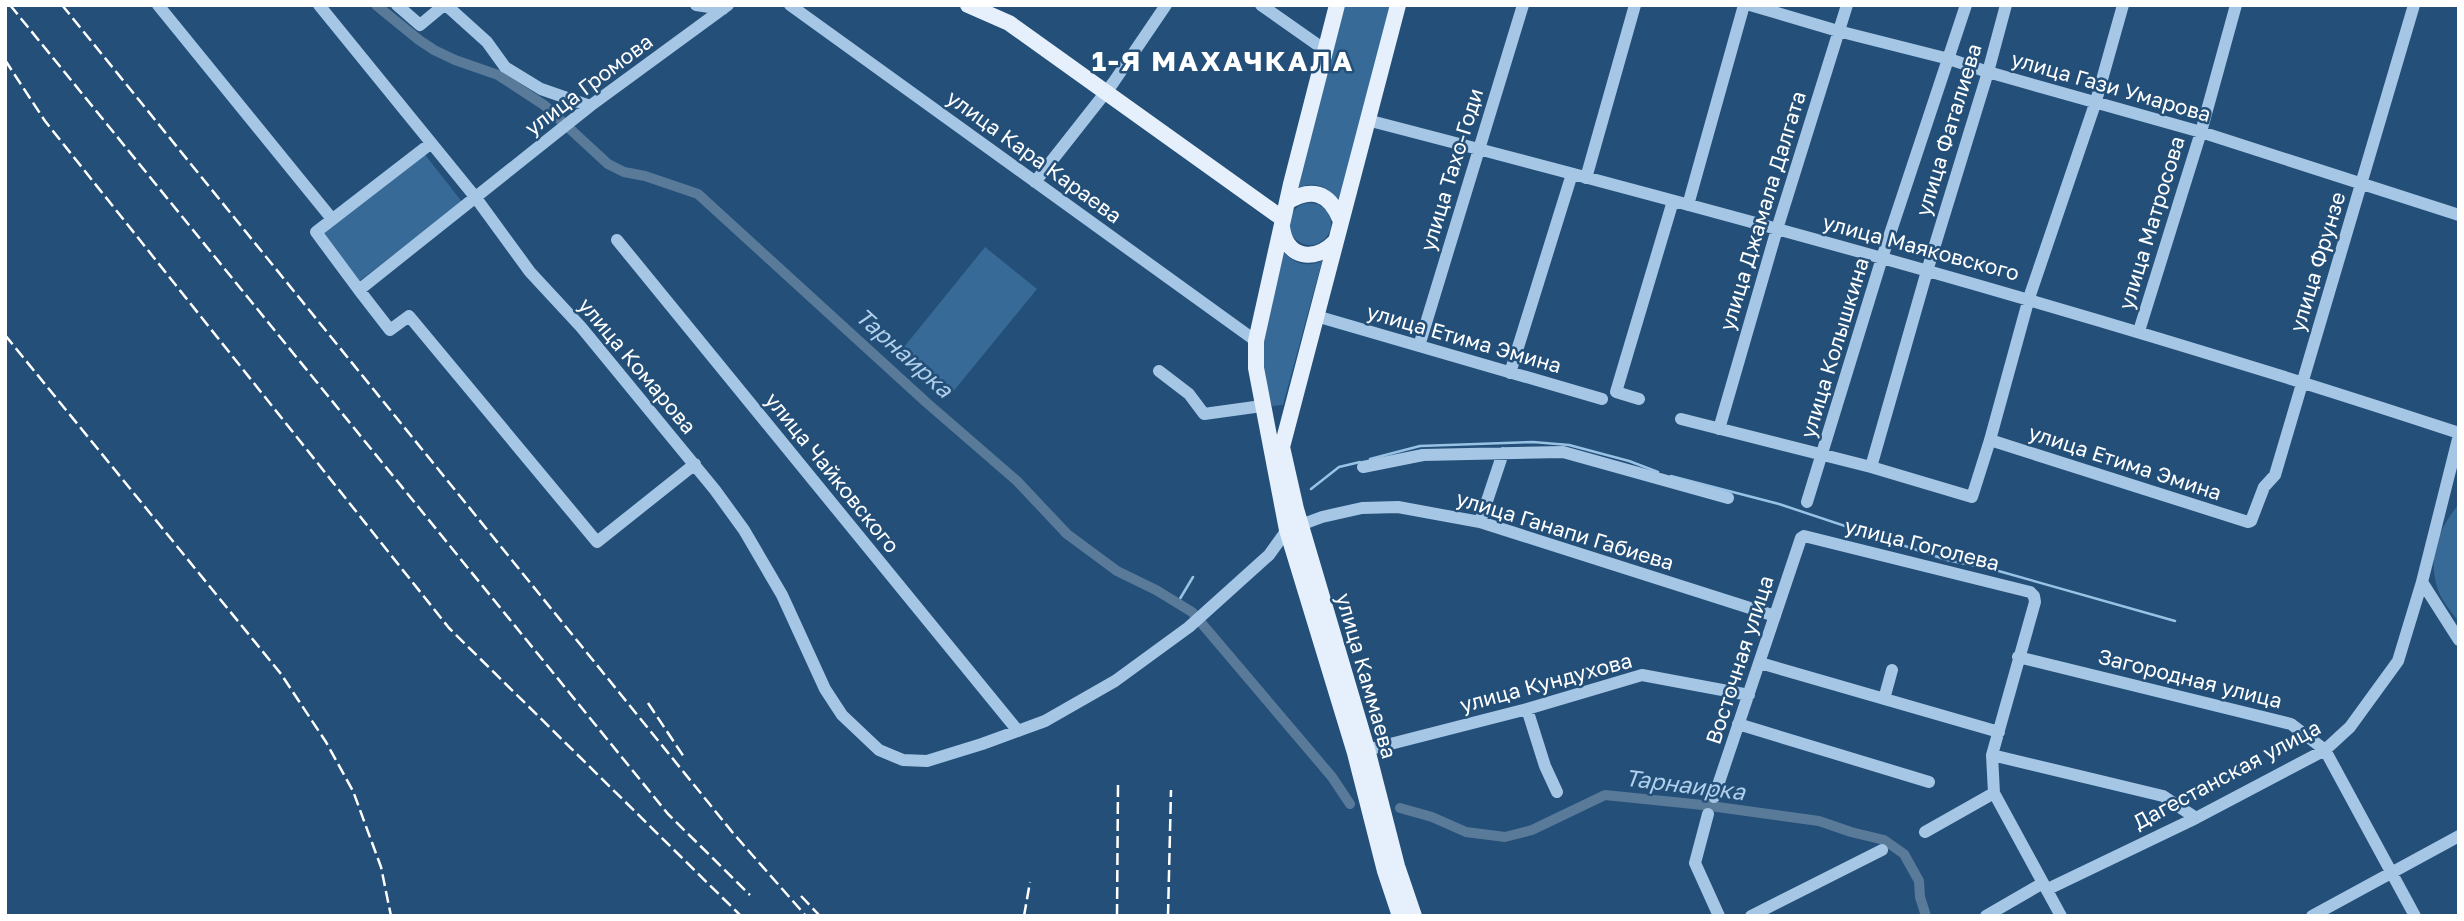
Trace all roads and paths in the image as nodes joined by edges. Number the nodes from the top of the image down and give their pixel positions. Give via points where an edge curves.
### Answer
1 (158, 5) edge
2 (318, 5) edge
3 (397, 5) edge
4 (445, 5) edge
5 (696, 5) edge
6 (790, 5) edge
7 (968, 5) edge
8 (990, 5) edge
9 (1166, 5) edge
10 (1261, 5) edge
11 (1337, 5) edge
12 (1398, 5) edge
13 (1523, 5) edge
14 (1635, 5) edge
15 (1747, 5) edge
16 (1847, 5) edge
17 (1966, 5) edge
18 (2006, 5) edge
19 (2123, 5) edge
20 (2236, 5) edge
21 (2414, 5) edge
22 (725, 7) edge
23 (1838, 32) junction
24 (1325, 50) junction
25 (1949, 59) junction
26 (1988, 72) junction
27 (1110, 87) junction
28 (2096, 101) junction
29 (590, 106) junction
30 (1367, 120) junction
31 (2201, 132) junction
32 (430, 144) junction
33 (1478, 149) junction
34 (1572, 174) junction
35 (1586, 178) junction
36 (1035, 182) junction
37 (2362, 182) junction
38 (477, 198) junction
39 (1673, 201) junction
40 (1688, 205) junction
41 (1284, 213) junction
42 (2459, 215) edge
43 (332, 219) junction
44 (1340, 219) junction
45 (1777, 229) junction
46 (617, 240) dead end
47 (1335, 242) junction
48 (1882, 258) junction
49 (1927, 271) junction
50 (359, 290) junction
51 (2029, 298) junction
52 (1316, 316) junction
53 (2139, 331) junction
54 (1256, 341) junction
55 (1419, 345) junction
56 (1158, 371) dead end
57 (1510, 373) junction
58 (2302, 381) junction
59 (1602, 399) dead end
60 (1639, 399) dead end
61 (1262, 406) junction
62 (1681, 419) dead end
63 (1718, 429) junction
64 (2459, 434) edge
65 (1990, 440) junction
66 (1276, 448) junction
67 (1503, 453) junction
68 (1822, 455) junction
69 (695, 464) junction
70 (1363, 467) dead end
71 (1871, 467) junction
72 (1728, 498) dead end
73 (1807, 502) dead end
74 (1480, 522) junction
75 (2248, 522) joint
76 (1294, 527) junction
77 (1804, 536) joint
78 (2422, 582) junction
79 (1775, 616) junction
80 (2459, 640) edge
81 (2018, 657) junction
82 (1760, 663) junction
83 (1892, 670) dead end
84 (1749, 695) junction
85 (1884, 699) junction
86 (1527, 709) junction
87 (1738, 724) junction
88 (1018, 731) junction
89 (1999, 732) junction
90 (2325, 750) junction
91 (1361, 751) junction
92 (1992, 755) junction
93 (1929, 782) dead end
94 (1557, 792) dead end
95 (1994, 793) junction
96 (1714, 797) dead end
97 (1708, 814) dead end
98 (2196, 818) junction
99 (1925, 832) dead end
100 (2459, 836) edge
101 (1882, 850) dead end
102 (2391, 873) junction
103 (2045, 886) junction
104 (1400, 916) edge
105 (1414, 916) edge
106 (1719, 916) edge
107 (1751, 916) edge
108 (1986, 916) edge
109 (2061, 916) edge
110 (2312, 916) edge
111 (2415, 916) edge

1 - 43 street
2 - 32 street, улица Комарова
3 - 4 street via 420,25
4 - 29 street via 487,42 505,67 541,89
5 - 22 street
6 - 36 street, улица Кара Караева
7 - 27 main road via 1009,23
8 - 27 main road via 1014,15
9 - 27 street
10 - 24 street
11 - 24 main road, улица Каммаева
12 - 30 main road
13 - 33 street, улица Тахо-Годи
14 - 35 street
15 - 23 street, улица Гази Умарова
15 - 40 street
16 - 23 street, улица Джамала Далгата
17 - 25 street, улица Колышкина
18 - 26 street, улица Фаталиева
19 - 28 street
20 - 31 street, улица Матросова
21 - 37 street, улица Фрунзе
22 - 29 street, улица Громова
23 - 25 street, улица Гази Умарова
23 - 45 street, улица Джамала Далгата
24 - 41 main road, улица Каммаева
25 - 26 street, улица Гази Умарова
25 - 48 street, улица Колышкина
26 - 28 street, улица Гази Умарова
26 - 49 street, улица Фаталиева
27 - 36 street
27 - 41 main road
28 - 31 street, улица Гази Умарова
28 - 51 street
29 - 38 street, улица Громова
30 - 33 street, улица Маяковского
30 - 44 main road
31 - 37 street, улица Гази Умарова
31 - 53 street, улица Матросова
32 - 38 street, улица Комарова
32 - 43 street
33 - 34 street, улица Маяковского
33 - 55 street, улица Тахо-Годи
34 - 35 street, улица Маяковского
34 - 57 street
35 - 39 street, улица Маяковского
36 - 54 street, улица Кара Караева
37 - 42 street, улица Гази Умарова
37 - 58 street, улица Фрунзе
38 - 50 street, улица Громова
38 - 69 street, улица Комарова via 530,272
39 - 40 street, улица Маяковского
39 - 60 street via 1616,392
40 - 45 street, улица Маяковского
41 - 44 main road via 1298,195 1312,193 1335,206
41 - 47 main road via 1283,237 1290,248 1314,256
41 - 54 main road, улица Каммаева
43 - 50 street via 316,232
44 - 47 main road
45 - 48 street, улица Маяковского
45 - 63 street, улица Джамала Далгата
46 - 88 street, улица Чайковского
47 - 52 main road
48 - 49 street, улица Маяковского
48 - 68 street, улица Колышкина
49 - 51 street, улица Маяковского
49 - 71 street, улица Фаталиева
50 - 69 street via 390,330 410,316 597,542
51 - 53 street, улица Маяковского
51 - 65 street
52 - 55 street, улица Етима Эмина
52 - 66 main road
53 - 58 street, улица Маяковского
54 - 61 main road, улица Каммаева
55 - 57 street, улица Етима Эмина
56 - 61 street via 1189,394 1205,414
57 - 59 street, улица Етима Эмина
58 - 64 street, улица Маяковского
58 - 75 street, улица Фрунзе via 2275,475 2264,487
61 - 66 main road, улица Каммаева
62 - 63 street
63 - 68 street
64 - 78 street, Дагестанская улица
65 - 71 street via 1972,497
65 - 75 street, улица Етима Эмина
66 - 76 main road, улица Каммаева
67 - 70 street via 1423,455
67 - 72 street via 1563,452
67 - 74 street
68 - 71 street
68 - 73 street, улица Колышкина
69 - 88 street, улица Комарова via 744,530 782,595 825,689 842,715 879,750 903,760 927,761
74 - 76 street, улица Ганапи Габиева via 1398,507 1362,508
74 - 79 street, улица Ганапи Габиева
76 - 88 street via 1189,627 1115,681
76 - 91 main road, улица Каммаева
77 - 79 street, Восточная улица
77 - 81 street, улица Гоголева via 2029,592 2035,601
78 - 80 street
78 - 90 street, Дагестанская улица via 2398,661 2350,727
79 - 82 street, Восточная улица
81 - 89 street
81 - 90 street, Загородная улица via 2291,724
82 - 84 street, Восточная улица
82 - 85 street
83 - 85 street
84 - 86 street, улица Кундухова via 1643,675
84 - 87 street, Восточная улица
85 - 89 street
86 - 91 street, улица Кундухова
86 - 94 street
87 - 93 street
87 - 96 street, Восточная улица
89 - 92 street
90 - 98 street, Дагестанская улица
90 - 102 street, Загородная улица
91 - 104 main road, улица Каммаева via 1385,871
91 - 105 main road, улица Каммаева
92 - 95 street
92 - 98 street via 2163,796
95 - 99 street
95 - 103 street
97 - 106 street via 1695,863
98 - 103 street, Дагестанская улица
100 - 102 street
101 - 107 street
102 - 110 street
102 - 111 street, Загородная улица
103 - 108 street, Дагестанская улица
103 - 109 street

